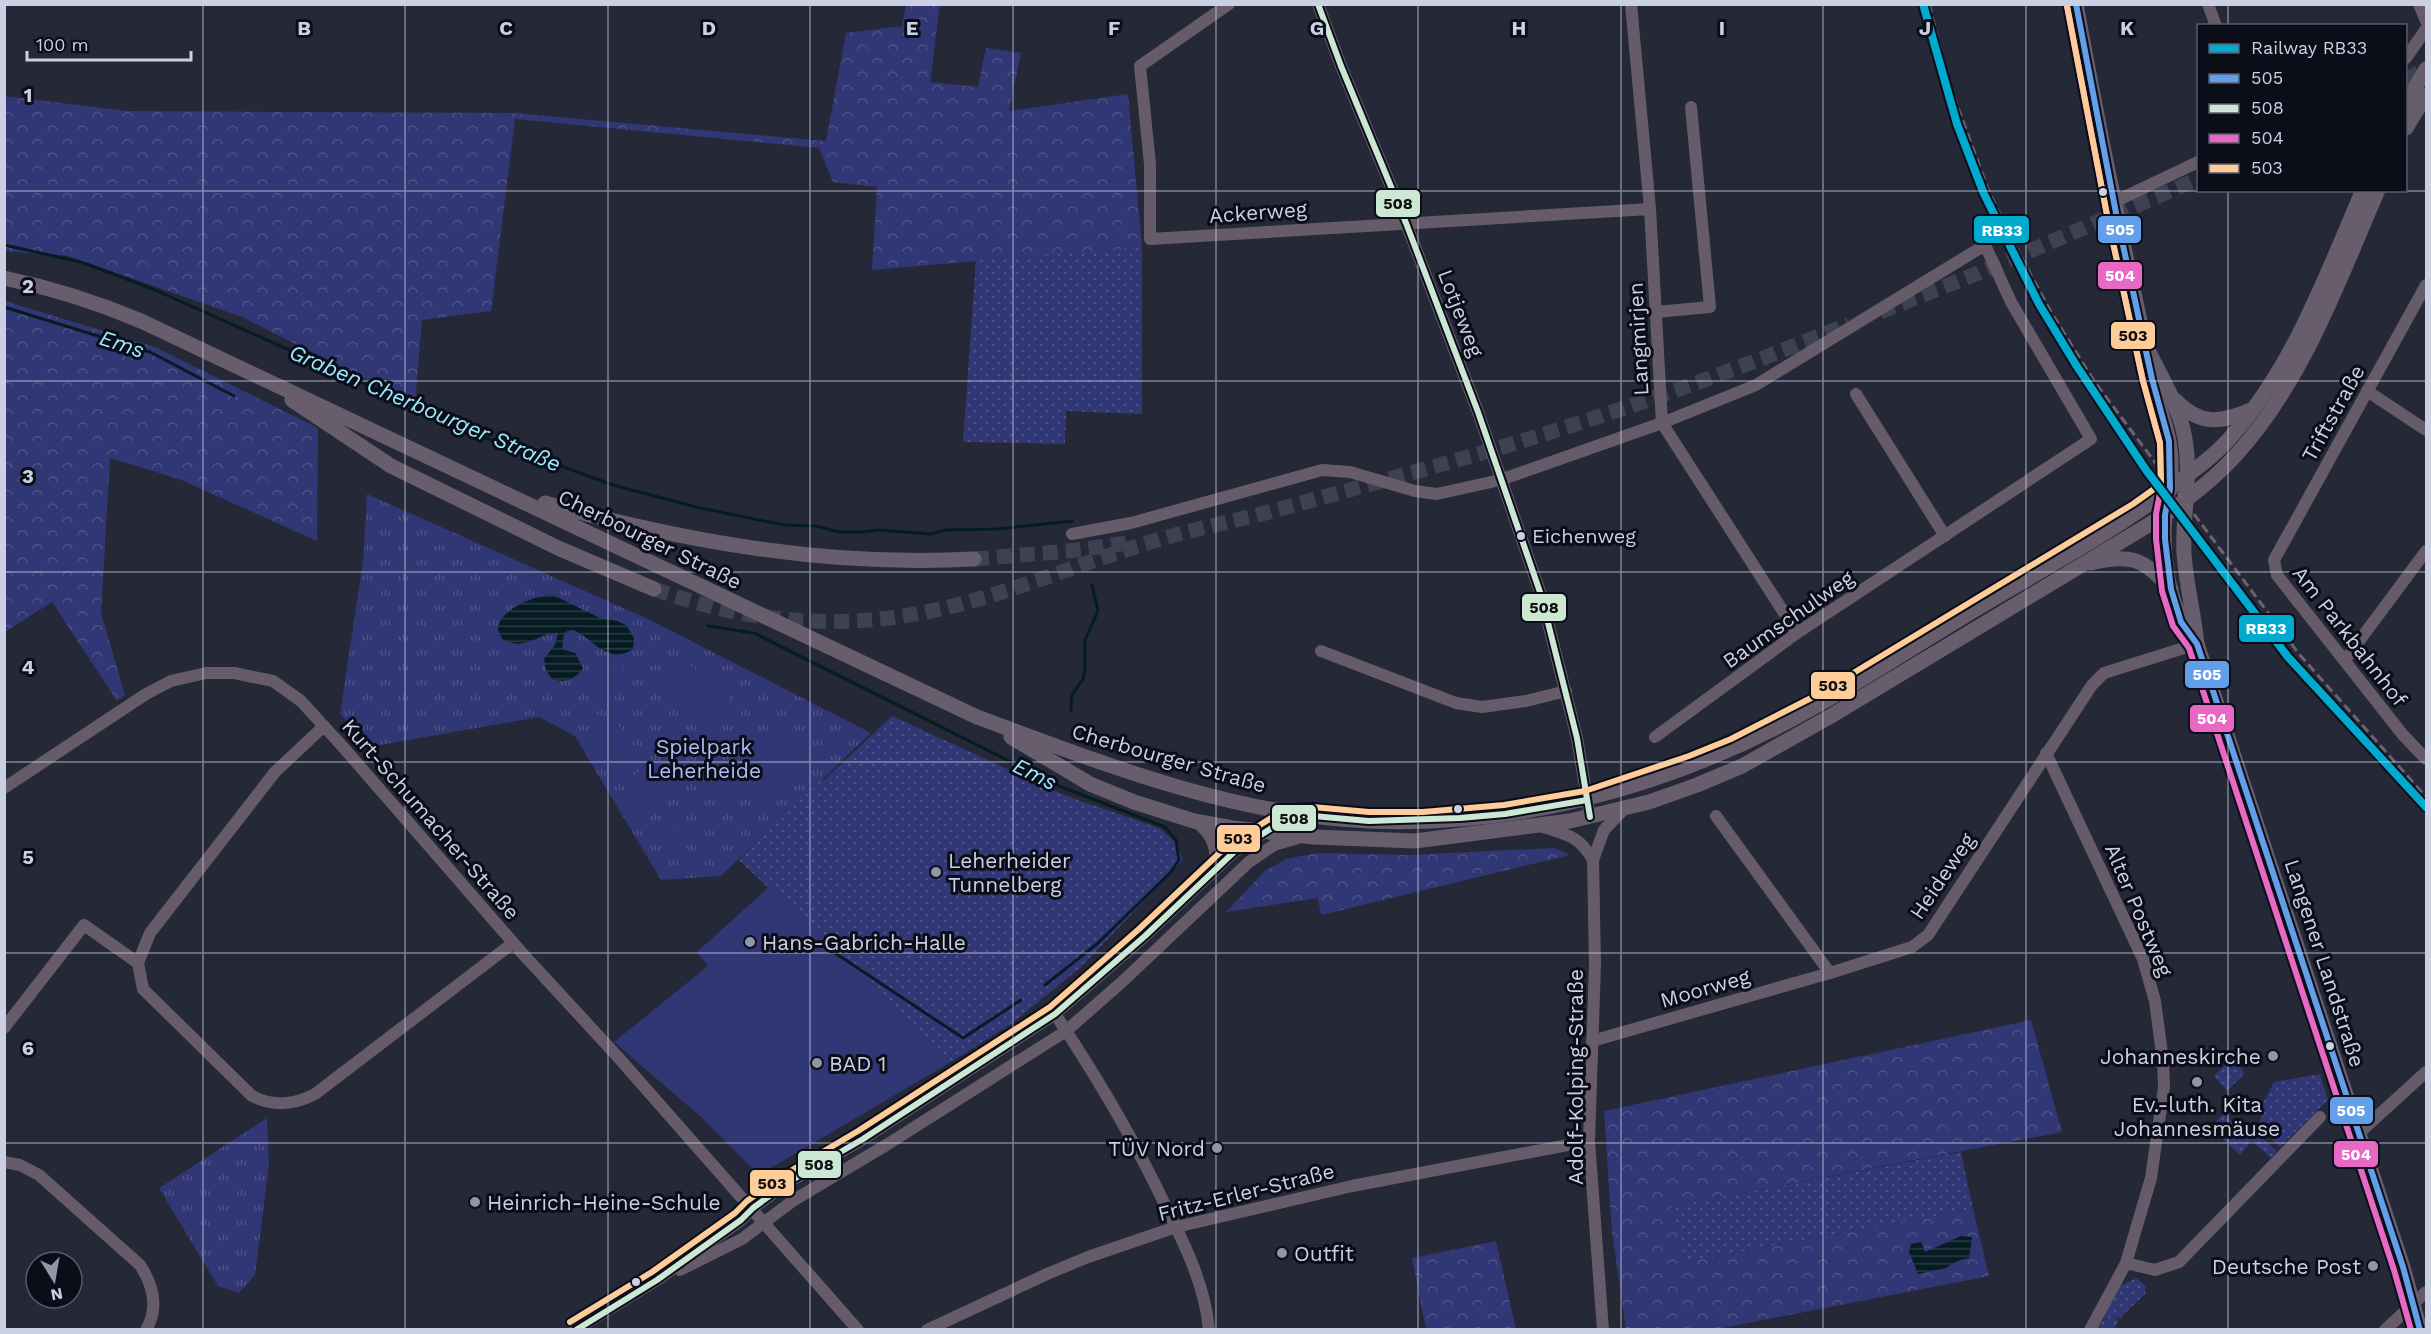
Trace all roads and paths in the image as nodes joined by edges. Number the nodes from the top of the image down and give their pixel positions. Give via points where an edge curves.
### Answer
1 (1229, 4) edge
2 (1318, 4) edge
3 (1631, 4) edge
4 (2076, 4) edge
5 (2208, 4) edge
6 (2420, 4) edge
7 (2427, 21) edge
8 (2215, 24) edge
9 (2427, 29) edge
10 (2407, 57) edge
11 (2427, 69) edge
12 (2427, 95) edge
13 (2407, 101) edge
14 (1691, 107) dead end
15 (2407, 126) edge
16 (2197, 163) edge
17 (2362, 192) edge
18 (2377, 192) edge
19 (2114, 201) junction
20 (1650, 209) junction
21 (1406, 222) junction
22 (4, 278) edge
23 (2427, 285) edge
24 (1656, 312) junction
25 (2146, 346) junction
26 (254, 375) junction
27 (2367, 391) junction
28 (1856, 394) dead end
29 (2173, 398) junction
30 (2253, 410) junction
31 (1662, 423) junction
32 (2427, 430) edge
33 (2189, 474) junction
34 (1500, 480) junction
35 (2170, 489) junction
36 (505, 492) junction
37 (2187, 499) junction
38 (2164, 515) junction
39 (1072, 534) dead end
40 (1945, 536) junction
41 (2427, 551) edge
42 (974, 559) tunnel mouth
43 (2274, 560) joint
44 (2076, 567) junction
45 (654, 589) tunnel mouth
46 (2171, 589) junction
47 (1797, 633) junction
48 (2197, 644) junction
49 (1321, 651) dead end
50 (2345, 660) junction
51 (1566, 690) junction
52 (977, 717) junction
53 (324, 726) junction
54 (1655, 737) dead end
55 (2046, 753) junction
56 (2427, 759) edge
57 (4, 788) edge
58 (1587, 800) junction
59 (1257, 807) junction
60 (1623, 810) junction
61 (1313, 816) junction
62 (1716, 816) dead end
63 (1590, 817) junction
64 (1194, 821) junction
65 (1540, 826) junction
66 (1265, 832) junction
67 (1314, 837) junction
68 (1260, 853) junction
69 (1593, 860) junction
70 (1214, 870) junction
71 (513, 943) junction
72 (138, 963) junction
73 (1830, 973) junction
74 (1055, 1014) junction
75 (4, 1028) edge
76 (1066, 1031) junction
77 (1592, 1041) junction
78 (2427, 1072) edge
79 (2320, 1117) dead end
80 (2359, 1133) junction
81 (1589, 1142) junction
82 (4, 1162) edge
83 (753, 1208) junction
84 (765, 1221) junction
85 (1176, 1227) junction
86 (2126, 1263) junction
87 (657, 1280) junction
88 (2420, 1297) edge
89 (146, 1329) edge
90 (575, 1329) edge
91 (858, 1329) edge
92 (927, 1329) edge
93 (1209, 1329) edge
94 (1603, 1329) edge
95 (2090, 1329) edge
96 (2385, 1329) edge
97 (2420, 1329) edge

1 - 21 street, Ackerweg via 1140,66 1150,164 1150,239
2 - 21 street, Lotjeweg
3 - 20 street, Langmirjen
4 - 19 main road, Langener Landstraße
5 - 8 street
6 - 7 street
9 - 10 street
11 - 13 main road
12 - 15 main road
14 - 24 street via 1710,307
16 - 19 street
17 - 30 main road, Cherbourger Straße via 2309,315
18 - 37 main road, Cherbourger Straße via 2321,321 2284,391 2255,434
19 - 25 main road, Langener Landstraße
20 - 21 street, Ackerweg
20 - 24 street, Langmirjen
21 - 34 street, Lotjeweg
22 - 26 main road, Cherbourger Straße via 90,300
23 - 27 street, Triftstraße
24 - 31 street, Langmirjen
25 - 29 main road, Langener Landstraße
25 - 35 main road, Langener Landstraße via 2169,441
26 - 36 main road, Cherbourger Straße
26 - 45 main road via 391,466 558,548
27 - 32 street
27 - 43 street, Triftstraße
28 - 40 street
29 - 30 main road via 2190,414 2204,419 2224,419
29 - 33 main road, Langener Landstraße via 2182,426
30 - 33 main road, Cherbourger Straße via 2227,441
31 - 34 street
31 - 40 street, Baumschulweg via 1756,385 1985,245 2011,302 2091,439
31 - 47 street, Langmirjen
33 - 35 main road, Cherbourger Straße
33 - 37 main road, Langener Landstraße
34 - 39 street via 1437,494 1350,472 1322,470 1131,523
34 - 51 street, Lotjeweg via 1541,595
35 - 38 main road, Langener Landstraße
35 - 58 main road, Cherbourger Straße via 2074,551 1779,726 1692,764
36 - 42 main road via 593,516 772,552 880,561
36 - 52 main road, Cherbourger Straße
37 - 38 main road, Cherbourger Straße
37 - 48 main road, Langener Landstraße via 2184,555
38 - 44 main road, Cherbourger Straße
38 - 46 main road, Langener Landstraße
40 - 47 street, Baumschulweg
41 - 50 street
43 - 50 street, Am Parkbahnhof via 2277,575
44 - 46 main road via 2110,558 2141,561
44 - 60 main road, Cherbourger Straße via 1852,704 1742,766
46 - 48 main road, Langener Landstraße via 2181,622
47 - 54 street, Baumschulweg
48 - 55 street, Heideweg via 2104,673
48 - 80 main road, Langener Landstraße
49 - 51 street via 1456,703 1482,707
50 - 56 street, Am Parkbahnhof via 2403,735
51 - 58 street, Lotjeweg
52 - 59 main road, Cherbourger Straße via 1147,778
52 - 64 main road, Cherbourger Straße via 1090,784
53 - 57 street via 301,701 273,681 238,673 206,673 171,681 146,694
53 - 71 street, Kurt-Schumacher-Straße
53 - 72 street, Kurt-Schumacher-Straße via 275,772 150,933
55 - 73 street, Heideweg via 1928,935 1912,947
55 - 86 street, Alter Postweg via 2143,959 2155,1001 2164,1087 2151,1178
58 - 61 main road, Cherbourger Straße via 1505,814 1423,821
58 - 63 street, Lotjeweg
59 - 61 main road, Cherbourger Straße
59 - 66 main road
60 - 63 main road, Cherbourger Straße
60 - 69 street, Adolf-Kolping-Straße via 1604,830
61 - 66 main road via 1290,819
62 - 73 street
63 - 65 main road, Cherbourger Straße
64 - 66 main road, Cherbourger Straße
64 - 70 street via 1214,844
65 - 67 main road, Cherbourger Straße via 1415,840
65 - 69 street via 1574,837
66 - 67 main road, Cherbourger Straße
66 - 68 street
66 - 70 street
67 - 68 street via 1292,839
68 - 76 street
69 - 77 street, Adolf-Kolping-Straße
70 - 74 street
71 - 72 street, Kurt-Schumacher-Straße via 315,1094 284,1104 252,1096 144,989
71 - 83 street, Kurt-Schumacher-Straße
72 - 75 street via 84,925
73 - 77 street, Moorweg
74 - 76 street
74 - 83 street
76 - 84 street
76 - 85 street via 1139,1151
77 - 81 street, Adolf-Kolping-Straße
78 - 80 street
79 - 86 street via 2179,1262 2155,1270
80 - 88 main road, Langener Landstraße
81 - 85 street, Fritz-Erler-Straße via 1352,1186
81 - 94 street, Adolf-Kolping-Straße
82 - 89 street via 39,1174 140,1265 153,1291 151,1321
83 - 84 street, Kurt-Schumacher-Straße
83 - 87 street
84 - 87 street via 742,1239
84 - 91 street, Kurt-Schumacher-Straße
85 - 92 street, Fritz-Erler-Straße via 1088,1257
85 - 93 street via 1195,1268
86 - 95 street, Alter Postweg
87 - 90 street
88 - 96 street
88 - 97 main road, Langener Landstraße

